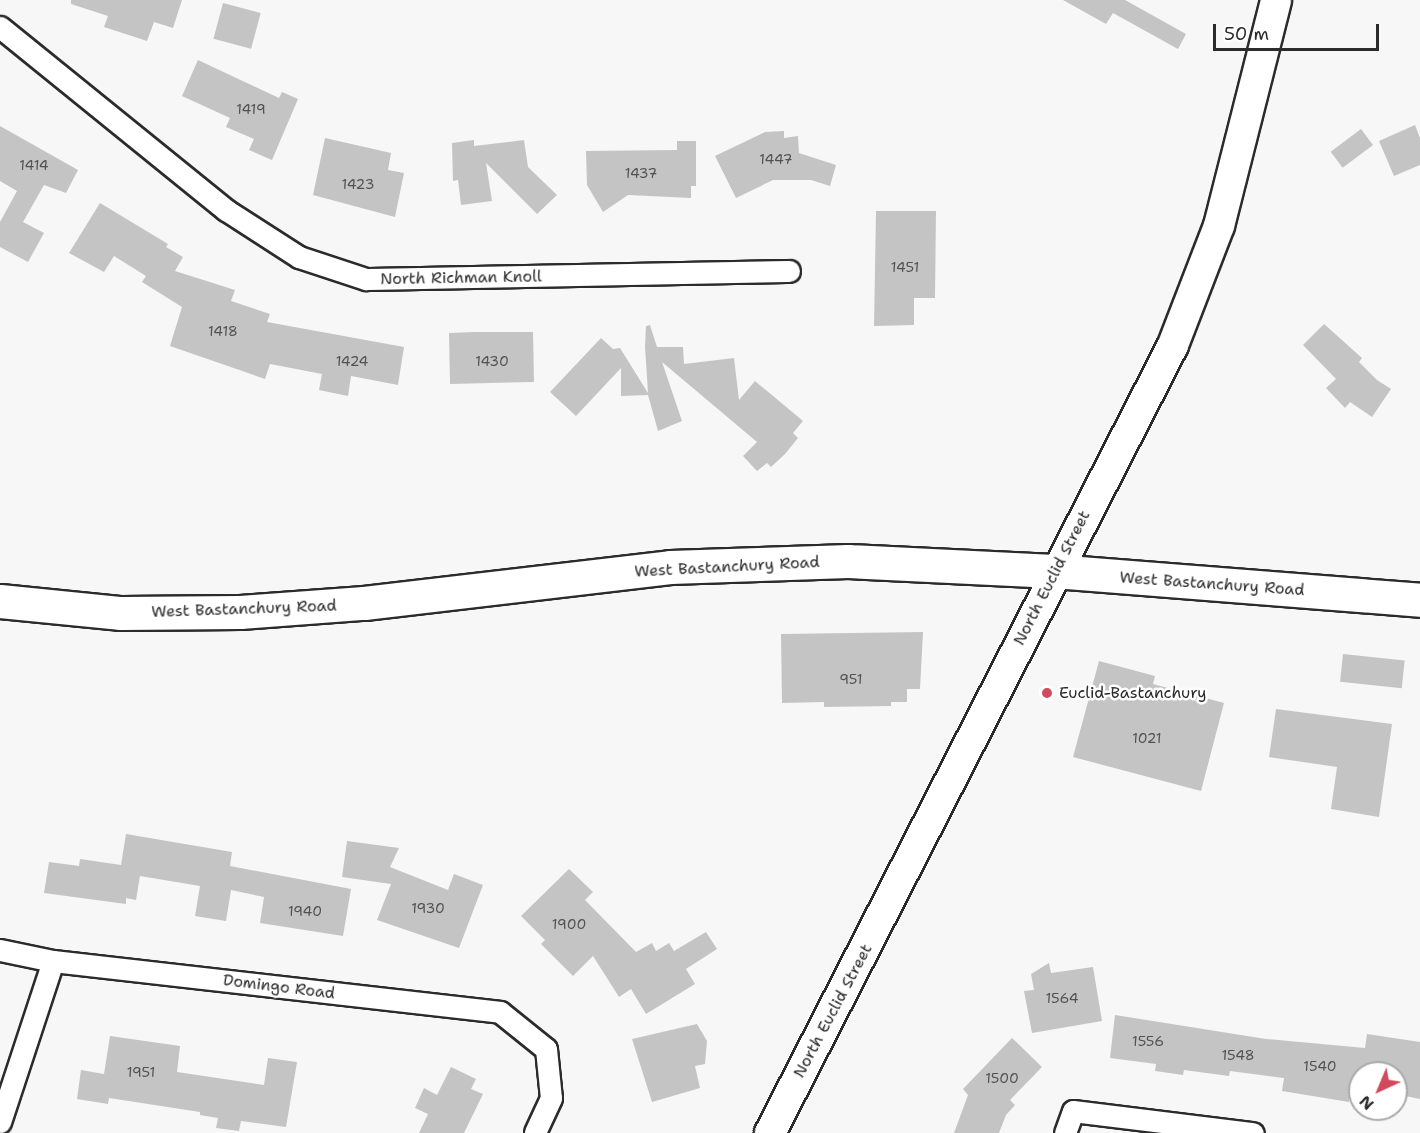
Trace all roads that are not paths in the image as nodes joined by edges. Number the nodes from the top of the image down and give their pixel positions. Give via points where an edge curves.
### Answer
1 (1276, 0) edge
2 (0, 27) edge
3 (789, 271) dead end
4 (1054, 571) junction
5 (1420, 600) edge
6 (0, 601) edge
7 (0, 950) edge
8 (53, 961) junction
9 (0, 1122) edge
10 (535, 1133) edge
11 (770, 1133) edge
12 (1065, 1133) edge
13 (1252, 1133) edge

1 - 4 main road, North Euclid Street via 1219,226 1181,324
2 - 3 street, North Richman Knoll via 226,210 299,257 366,279
4 - 5 main road, West Bastanchury Road
4 - 6 main road, West Bastanchury Road via 848,561 670,567 364,603 240,612 121,613
4 - 11 main road, North Euclid Street via 922,843
7 - 8 street, Domingo Road
8 - 9 street
8 - 10 street, Domingo Road via 500,1012 546,1049 551,1098
12 - 13 street via 1073,1111

